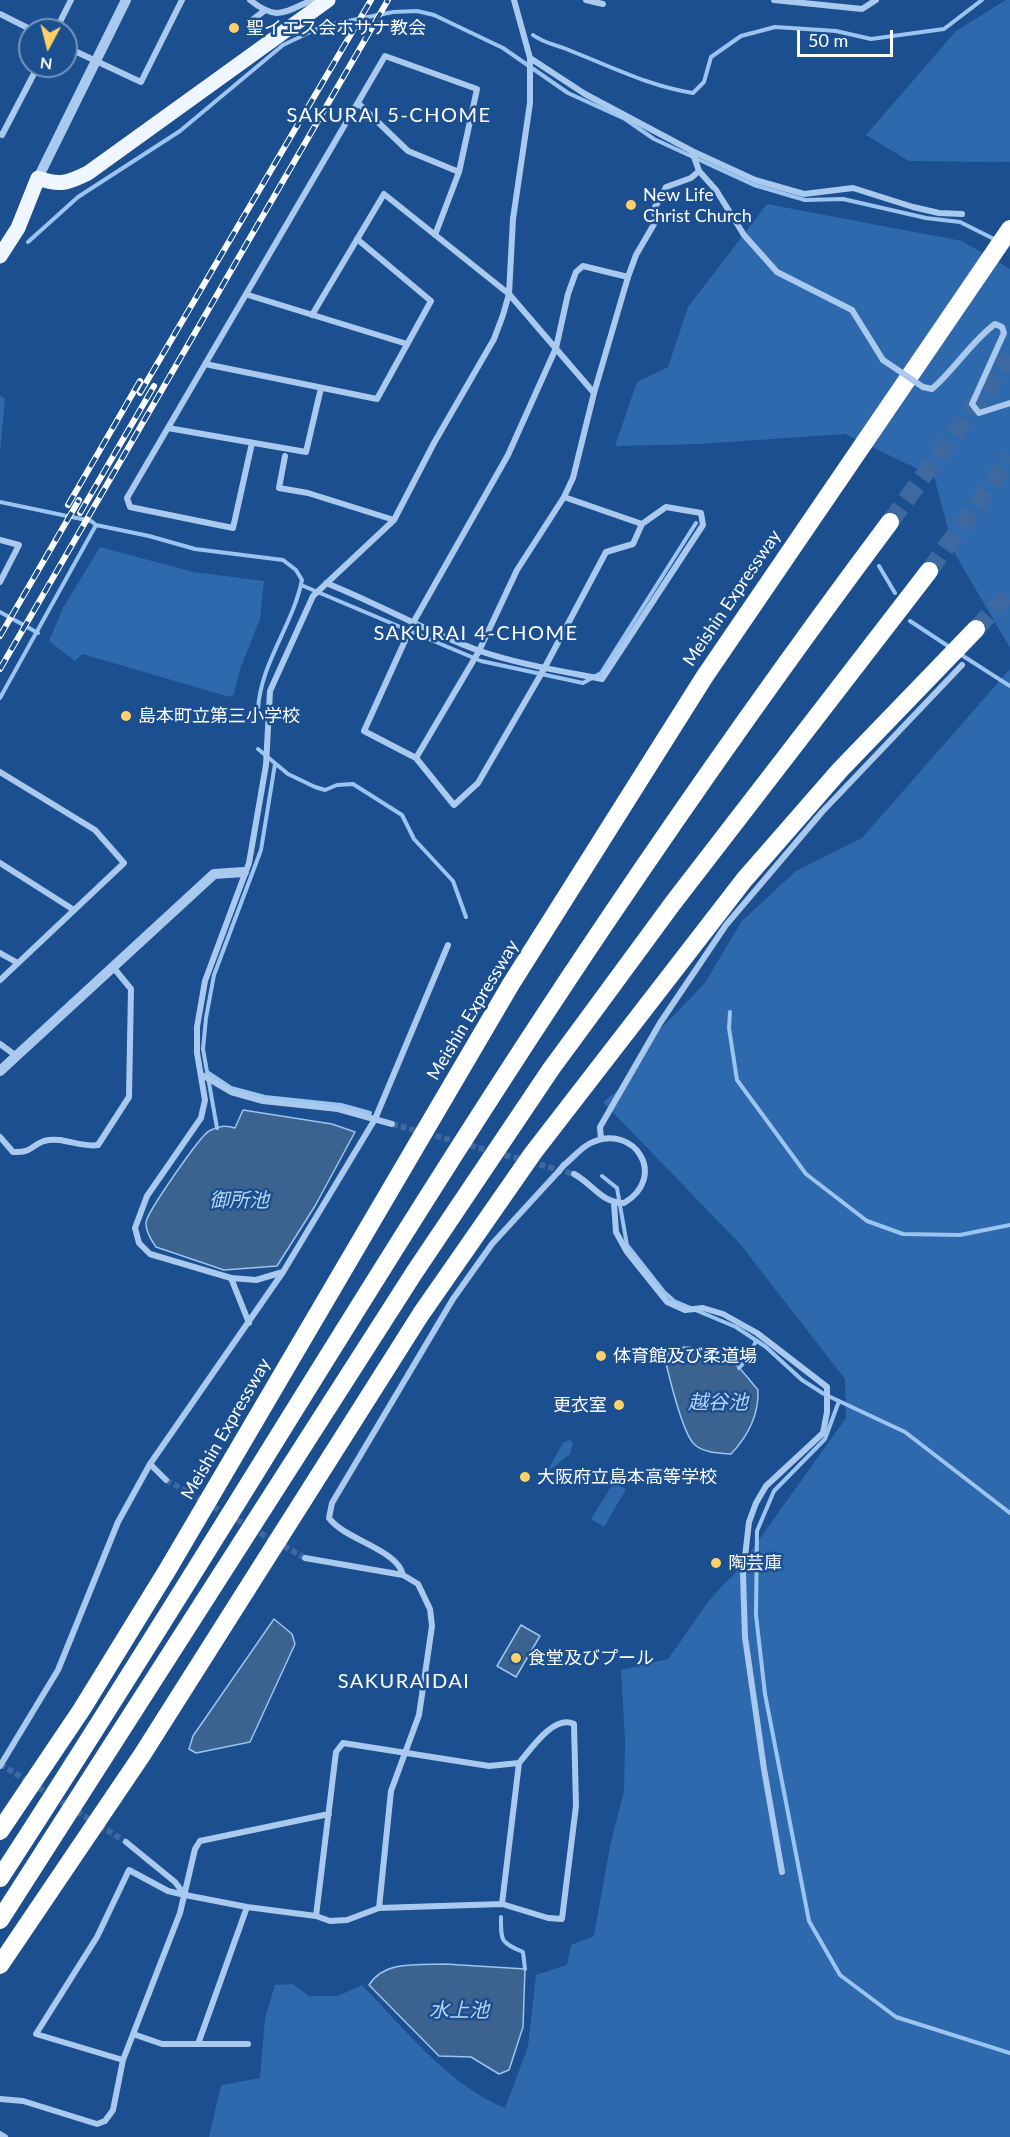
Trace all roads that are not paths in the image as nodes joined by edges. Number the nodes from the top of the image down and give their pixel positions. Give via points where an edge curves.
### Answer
1 (71, 0) edge
2 (126, 0) edge
3 (182, 0) edge
4 (250, 0) edge
5 (323, 0) edge
6 (514, 0) edge
7 (586, 0) edge
8 (774, 0) edge
9 (876, 0) edge
10 (833, 3) edge
11 (603, 4) dead end
12 (264, 11) junction
13 (0, 14) edge
14 (62, 18) edge
15 (251, 21) dead end
16 (18, 23) edge
17 (78, 52) edge
18 (96, 61) junction
19 (530, 61) junction
20 (32, 78) edge
21 (358, 103) junction
22 (0, 134) edge
23 (692, 152) junction
24 (699, 171) junction
25 (459, 172) junction
26 (38, 178) junction
27 (962, 214) dead end
28 (1010, 229) edge
29 (435, 235) junction
30 (357, 238) junction
31 (2, 250) edge
32 (628, 277) junction
33 (508, 294) junction
34 (248, 295) junction
35 (312, 315) junction
36 (407, 344) junction
37 (556, 348) junction
38 (205, 364) junction
39 (321, 388) junction
40 (594, 393) junction
41 (1010, 403) edge
42 (168, 428) junction
43 (252, 443) junction
44 (285, 456) dead end
45 (564, 497) junction
46 (394, 520) junction
47 (890, 522) tunnel mouth
48 (642, 524) junction
49 (0, 540) edge
50 (929, 571) tunnel mouth
51 (0, 582) edge
52 (323, 585) junction
53 (413, 624) junction
54 (972, 633) tunnel mouth
55 (478, 652) junction
56 (962, 664) dead end
57 (544, 668) junction
58 (416, 758) junction
59 (0, 772) edge
60 (0, 863) edge
61 (244, 872) junction
62 (74, 910) junction
63 (448, 945) dead end
64 (0, 953) edge
65 (16, 962) junction
66 (113, 966) junction
67 (0, 980) edge
68 (0, 1044) edge
69 (15, 1055) junction
70 (0, 1071) edge
71 (203, 1075) junction
72 (374, 1119) junction
73 (392, 1124) tunnel mouth
74 (0, 1137) edge
75 (601, 1139) junction
76 (574, 1174) tunnel mouth
77 (614, 1203) junction
78 (283, 1272) junction
79 (231, 1278) junction
80 (249, 1323) junction
81 (150, 1464) junction
82 (166, 1480) tunnel mouth
83 (305, 1558) tunnel mouth
84 (403, 1575) junction
85 (404, 1752) junction
86 (519, 1763) junction
87 (0, 1766) edge
88 (329, 1814) junction
89 (0, 1831) edge
90 (126, 1842) tunnel mouth
91 (782, 1872) dead end
92 (0, 1878) edge
93 (185, 1895) junction
94 (502, 1904) junction
95 (247, 1907) junction
96 (379, 1908) junction
97 (316, 1916) junction
98 (0, 1920) edge
99 (0, 1965) edge
100 (133, 2034) junction
101 (198, 2044) junction
102 (248, 2044) dead end
103 (123, 2060) junction
104 (0, 2099) edge
105 (0, 2133) edge
106 (5, 2137) edge

1 - 14 street
2 - 18 street
3 - 18 street via 141,82
4 - 12 street
5 - 12 street via 276,15
5 - 26 main road via 88,173 66,184
6 - 19 street
7 - 11 street
8 - 10 street
9 - 10 street via 862,9
12 - 15 street
13 - 16 street
17 - 18 street
18 - 26 street
19 - 23 street
19 - 33 street via 530,103 512,230
20 - 22 street
21 - 25 street via 408,151
21 - 25 street via 385,56 477,89
21 - 34 street
23 - 24 street
23 - 27 street via 755,180 804,194 853,188 913,207
24 - 32 street via 666,187 652,211 657,219
24 - 41 street, bridge via 744,235 777,272 852,310 883,360 923,387 932,389 984,332 995,324 1002,327 1004,333 972,404 979,413
25 - 29 street
26 - 31 main road via 18,228
28 - 89 highway, Meishin Expressway via 705,676 511,984 168,1569 82,1709
29 - 30 street via 384,194
29 - 33 street
30 - 35 street
30 - 36 street via 431,302
32 - 37 street via 583,266 576,272
32 - 40 street
33 - 37 street
33 - 46 street via 495,339
34 - 35 street
34 - 38 street
35 - 36 street
36 - 39 street via 377,399
37 - 40 street
37 - 53 street via 508,455
38 - 39 street
38 - 42 street
39 - 43 street via 306,452
40 - 45 street via 573,478
42 - 43 street
42 - 43 street via 127,498 130,507 233,528
44 - 46 street via 279,488
45 - 48 street
45 - 55 street via 517,570
46 - 52 street
47 - 92 highway via 600,932 413,1221
48 - 57 street via 633,544 606,552
48 - 57 street via 666,507 701,513 703,525 602,679
49 - 51 street via 19,545
50 - 98 highway via 551,1069 414,1273
52 - 53 street
52 - 61 street via 313,596 270,691 266,765 249,863
53 - 55 street
53 - 58 street via 364,731
54 - 99 highway via 840,770 744,880 533,1153 421,1314 142,1755
55 - 57 street
55 - 58 street
56 - 75 street via 822,812 726,926 660,1023 600,1127
57 - 58 street via 478,783 454,805
59 - 62 street via 95,830 124,863
60 - 62 street
61 - 66 street via 214,874
61 - 71 street via 205,981 197,1027 197,1053
62 - 65 street
63 - 72 street
64 - 65 street
65 - 67 street
66 - 69 street
66 - 74 street via 131,989 129,1097 98,1145 85,1147 57,1140 20,1153 13,1152
68 - 69 street
69 - 70 street
71 - 72 street via 231,1092 263,1101 338,1109
71 - 79 street via 205,1100 201,1118 147,1196 135,1228 139,1243 150,1254
72 - 73 street
72 - 78 street
75 - 77 street via 619,1139 644,1159 646,1173 641,1188 624,1203
75 - 84 street via 591,1142 561,1168 492,1244 453,1299 332,1503 329,1518 336,1527 386,1555 402,1568
76 - 77 street
77 - 91 street via 616,1232 667,1302 687,1310 723,1314 757,1333 827,1387 823,1433 766,1486 756,1503 749,1522 743,1574 745,1637
78 - 79 street via 256,1280
78 - 80 street
79 - 80 street
80 - 81 street
81 - 82 street
81 - 87 street via 118,1522 58,1670
83 - 84 street
84 - 85 street via 418,1584 425,1595 432,1626 419,1714
85 - 86 street via 489,1766
85 - 88 street via 343,1743 336,1752
85 - 96 street via 392,1791
86 - 94 street
86 - 94 street via 557,1723 574,1724 576,1806 562,1919
88 - 93 street via 200,1841
88 - 97 street
90 - 93 street via 175,1881
93 - 95 street
93 - 100 street
93 - 103 street via 129,1870 97,1937 36,2034
94 - 96 street
95 - 97 street
95 - 101 street
96 - 97 street via 347,1920 330,1921
100 - 101 street via 162,2044
100 - 103 street
101 - 102 street
103 - 104 street via 112,2110 105,2121 97,2124 23,2101
105 - 106 street

